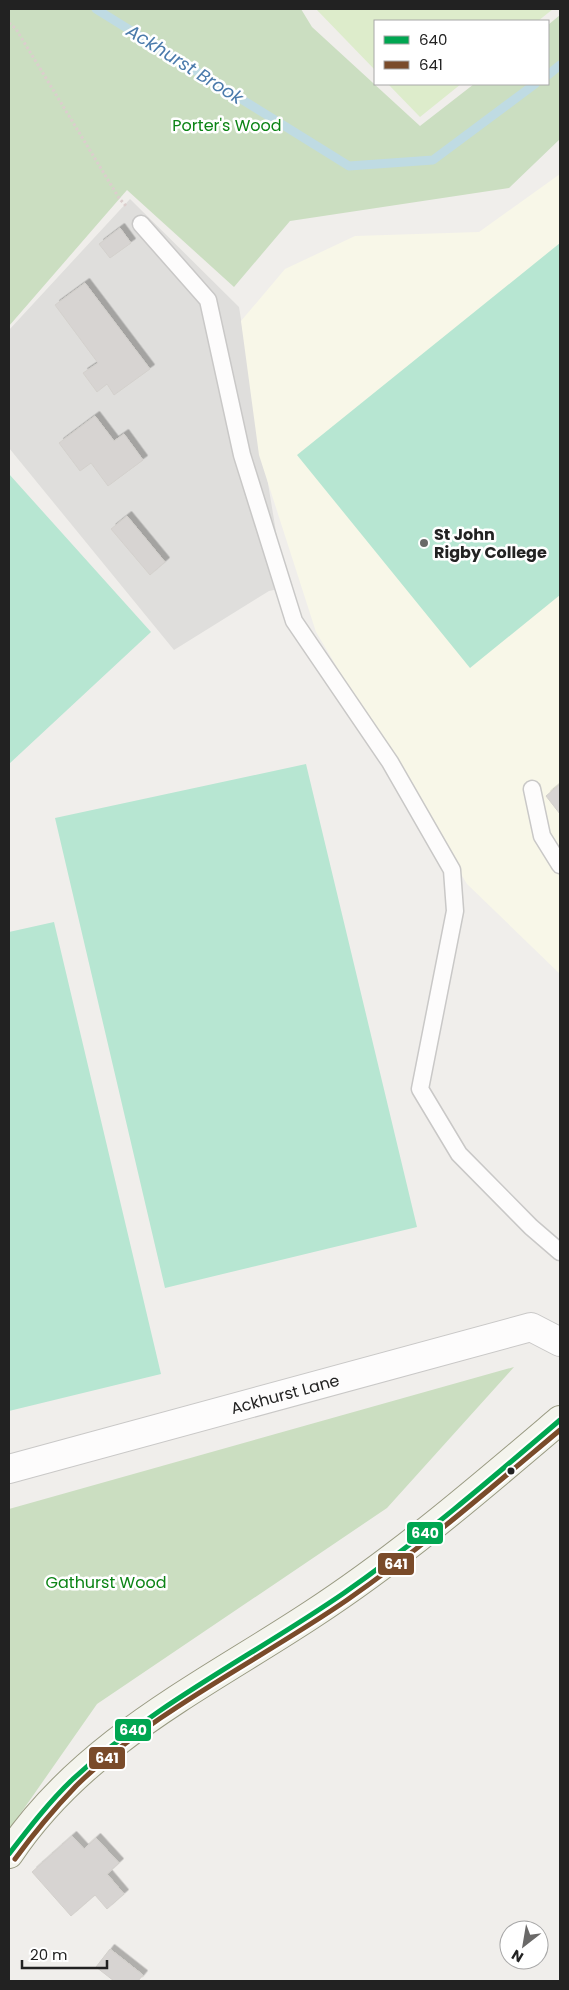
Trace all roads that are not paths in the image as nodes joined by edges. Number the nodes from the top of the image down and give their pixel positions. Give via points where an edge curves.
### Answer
1 (141, 224) road end
2 (532, 789) dead end
3 (560, 865) edge
4 (560, 1252) edge
5 (560, 1342) edge
6 (560, 1420) edge
7 (9, 1469) edge
8 (9, 1854) edge

1 - 4 lane via 208,300 242,455 294,621 390,762 452,870 455,911 420,1089 460,1154
2 - 3 lane via 542,836
5 - 7 street, Ackhurst Lane via 531,1327
6 - 8 main road via 424,1534 312,1615 165,1706 118,1740 51,1801 23,1832

